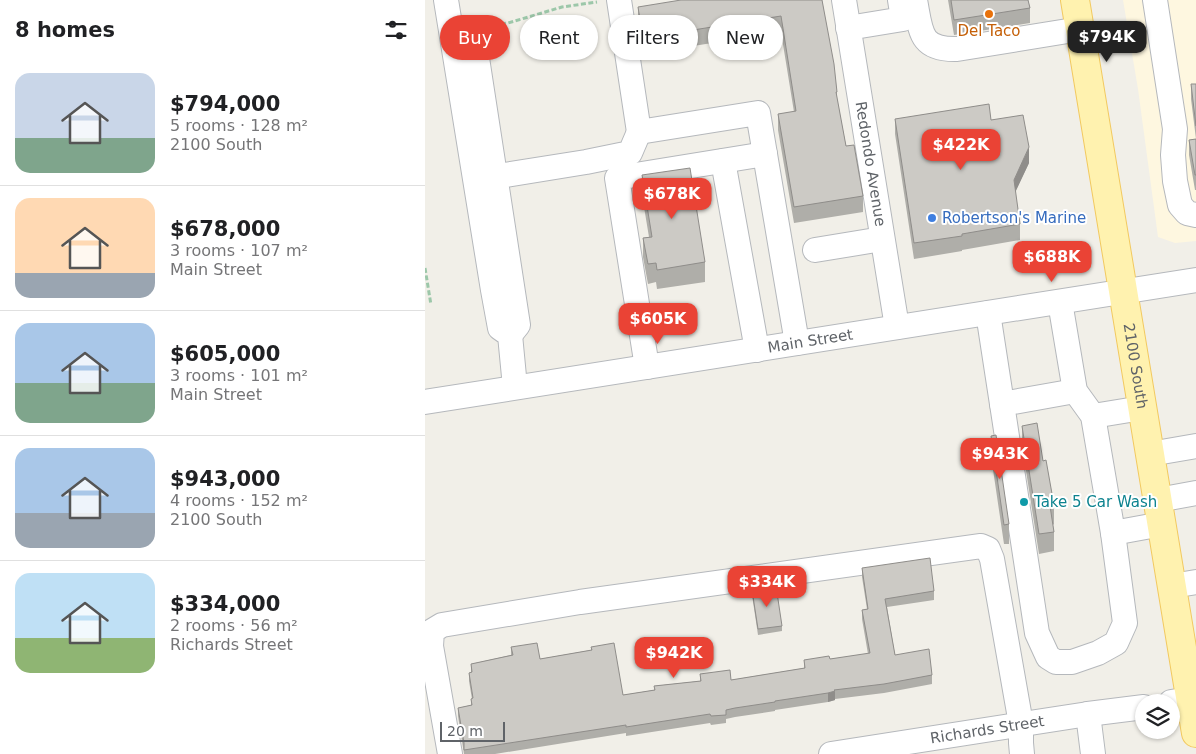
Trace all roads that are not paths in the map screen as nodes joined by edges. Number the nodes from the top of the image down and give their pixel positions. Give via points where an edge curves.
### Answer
1 (844, 0) edge
2 (900, 0) edge
3 (915, 0) edge
4 (1075, 0) edge
5 (1155, 0) edge
6 (620, 2) edge
7 (447, 10) edge
8 (848, 28) junction
9 (1080, 29) junction
10 (476, 60) edge
11 (639, 132) junction
12 (765, 154) junction
13 (723, 161) junction
14 (485, 178) junction
15 (1196, 215) edge
16 (882, 239) junction
17 (815, 250) dead end
18 (1196, 280) edge
19 (1123, 292) junction
20 (1060, 302) junction
21 (987, 313) junction
22 (897, 328) junction
23 (797, 343) junction
24 (757, 350) junction
25 (647, 367) junction
26 (515, 387) junction
27 (1075, 391) junction
28 (425, 402) edge
29 (1002, 404) junction
30 (1142, 408) junction
31 (1093, 416) junction
32 (1196, 446) edge
33 (1150, 454) junction
34 (1196, 493) edge
35 (1160, 512) junction
36 (1113, 532) junction
37 (1184, 584) edge
38 (1181, 701) edge
39 (1135, 708) edge
40 (1088, 714) junction
41 (1021, 724) junction
42 (1196, 733) edge
43 (450, 754) edge
44 (831, 754) edge
45 (1022, 754) edge
46 (1093, 754) edge

1 - 8 street, Redondo Avenue
2 - 8 street via 903,19
3 - 9 street via 924,38 930,45 946,49
4 - 9 main road, 2100 South
5 - 15 street via 1175,129 1175,181 1180,205 1187,213
6 - 11 street
7 - 14 street
8 - 16 street, Redondo Avenue
9 - 19 main road, 2100 South
10 - 14 street
11 - 12 street via 758,113
11 - 14 street via 630,153
12 - 13 street
12 - 23 street
13 - 24 street
13 - 25 street via 617,178
14 - 26 street via 500,328 510,335
16 - 17 street
16 - 22 street, Redondo Avenue
18 - 19 street, Main Street
19 - 20 street, Main Street
19 - 30 main road, 2100 South
20 - 21 street, Main Street
20 - 27 street
21 - 22 street, Main Street
21 - 29 street
22 - 23 street, Main Street
23 - 24 street, Main Street
24 - 25 street, Main Street
25 - 26 street, Main Street
26 - 28 street, Main Street
27 - 29 street
27 - 31 street
29 - 36 street via 1037,633 1048,657 1056,662 1072,662 1116,643 1125,623
30 - 31 street
30 - 33 main road, 2100 South
31 - 36 street
32 - 33 street
33 - 35 main road, 2100 South
34 - 35 street
35 - 36 street
35 - 37 main road, 2100 South
37 - 38 main road, 2100 South
38 - 42 main road, 2100 South
39 - 40 street, Richards Street
40 - 41 street, Richards Street
40 - 46 street
41 - 43 street via 992,559 988,549 981,546 580,602 442,625 432,631 431,646
41 - 44 street, Richards Street
41 - 45 street

